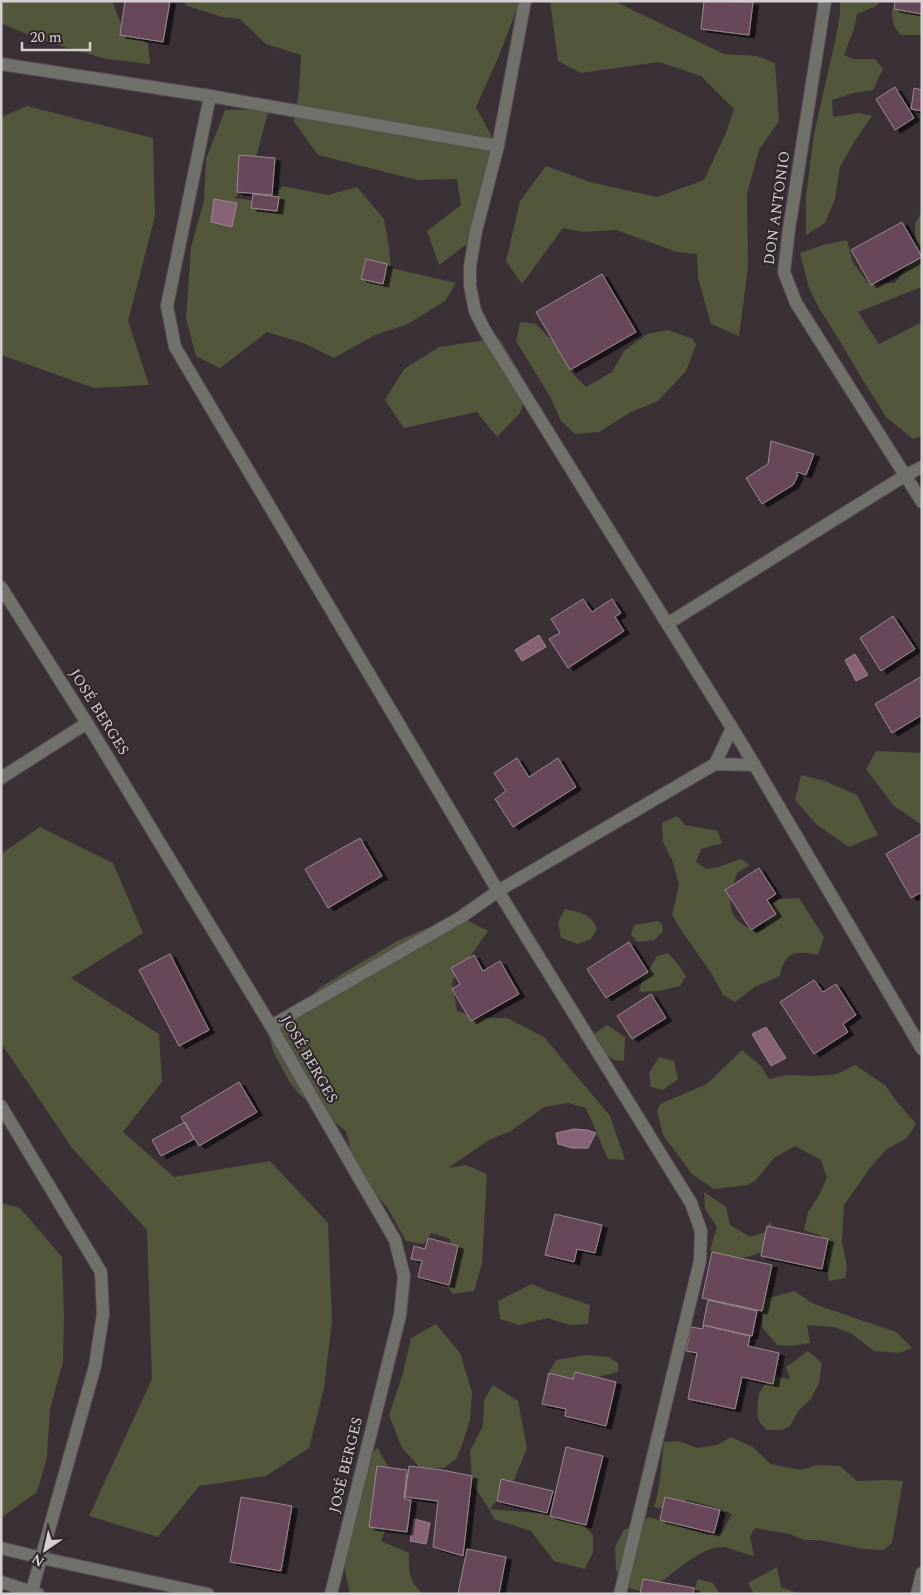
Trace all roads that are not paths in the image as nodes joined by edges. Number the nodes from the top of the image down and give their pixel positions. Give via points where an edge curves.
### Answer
1 (525, 1) edge
2 (825, 1) edge
3 (1, 64) edge
4 (210, 96) junction
5 (498, 146) junction
6 (922, 467) edge
7 (906, 475) junction
8 (922, 502) edge
9 (1, 587) edge
10 (668, 624) junction
11 (86, 723) junction
12 (732, 728) junction
13 (715, 764) junction
14 (755, 765) junction
15 (1, 778) edge
16 (498, 891) junction
17 (271, 1026) junction
18 (922, 1049) edge
19 (1, 1106) edge
20 (1, 1548) edge
21 (42, 1558) junction
22 (922, 1573) edge
23 (1, 1582) edge
24 (34, 1593) edge
25 (208, 1594) edge
26 (331, 1594) edge
27 (620, 1594) edge
28 (917, 1594) edge

1 - 5 street
2 - 7 street, DON ANTONIO via 784,272 796,304
3 - 4 street
4 - 5 street
4 - 16 street via 167,306 175,347
5 - 10 street via 470,266 475,311
6 - 7 street
7 - 8 street, DON ANTONIO
7 - 10 street
9 - 11 street, JOSÉ BERGES
10 - 12 street
11 - 15 street
11 - 17 street, JOSÉ BERGES
12 - 13 street
12 - 14 street
13 - 14 street
13 - 16 street
14 - 18 street
16 - 17 street via 461,918
16 - 27 street via 691,1203 700,1231 700,1262
17 - 26 street, JOSÉ BERGES via 396,1240 404,1276 400,1315
19 - 21 street via 101,1272 103,1314 95,1366
20 - 21 street
21 - 24 street
21 - 25 street
22 - 28 street
23 - 24 street

